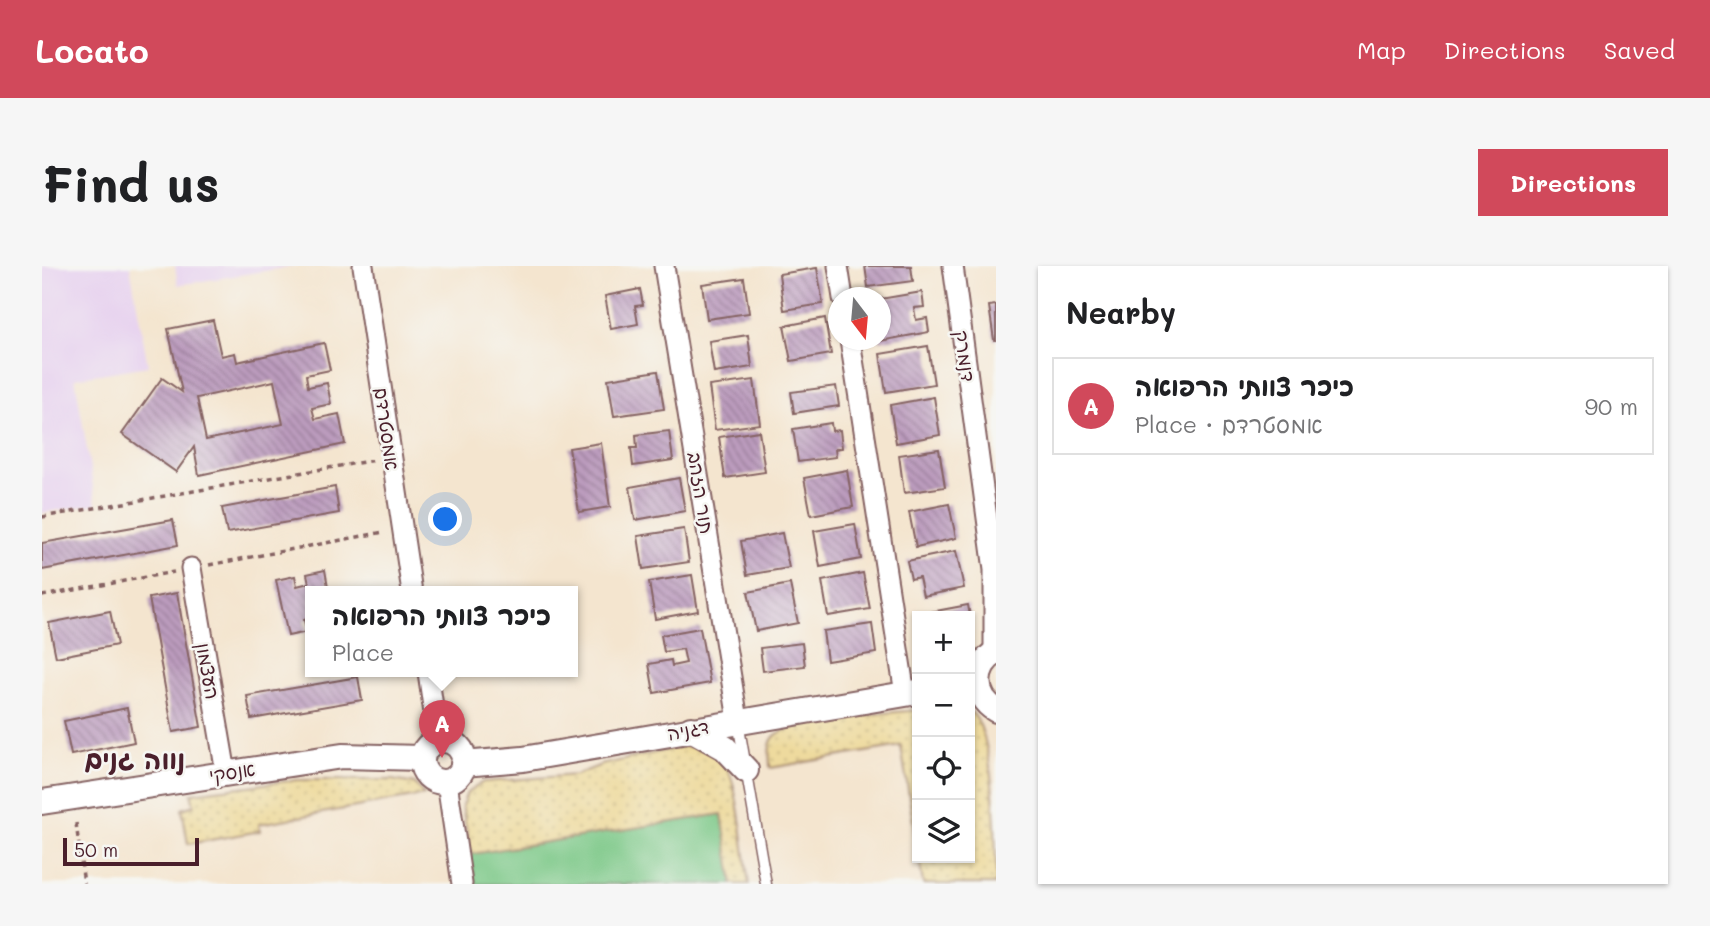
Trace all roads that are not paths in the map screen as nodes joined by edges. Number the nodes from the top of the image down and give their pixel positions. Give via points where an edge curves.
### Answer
1 (363, 266) edge
2 (664, 266) edge
3 (838, 266) edge
4 (953, 266) edge
5 (841, 287) edge
6 (852, 350) edge
7 (191, 568) road end
8 (995, 574) edge
9 (411, 586) edge
10 (985, 662) edge
11 (428, 677) edge
12 (912, 687) edge
13 (912, 693) edge
14 (988, 707) edge
15 (738, 720) junction
16 (691, 729) junction
17 (430, 749) junction
18 (746, 770) junction
19 (226, 773) junction
20 (455, 773) junction
21 (42, 802) edge
22 (462, 884) edge
23 (766, 884) edge

1 - 9 street, אמסטרדם
2 - 15 street, תור הזהב
3 - 5 street
4 - 8 street, דנמרק
6 - 12 street
7 - 19 street, העצמון
8 - 10 street, דנמרק
10 - 14 street via 979,691
11 - 17 street
13 - 15 street, דגניה
15 - 16 street, דגניה
15 - 18 lane
16 - 18 street via 725,748
16 - 20 street, דגניה
17 - 19 street, אנסקי
17 - 20 street via 457,746
17 - 20 street via 428,776
18 - 23 lane
19 - 21 street, אנסקי
20 - 22 street

